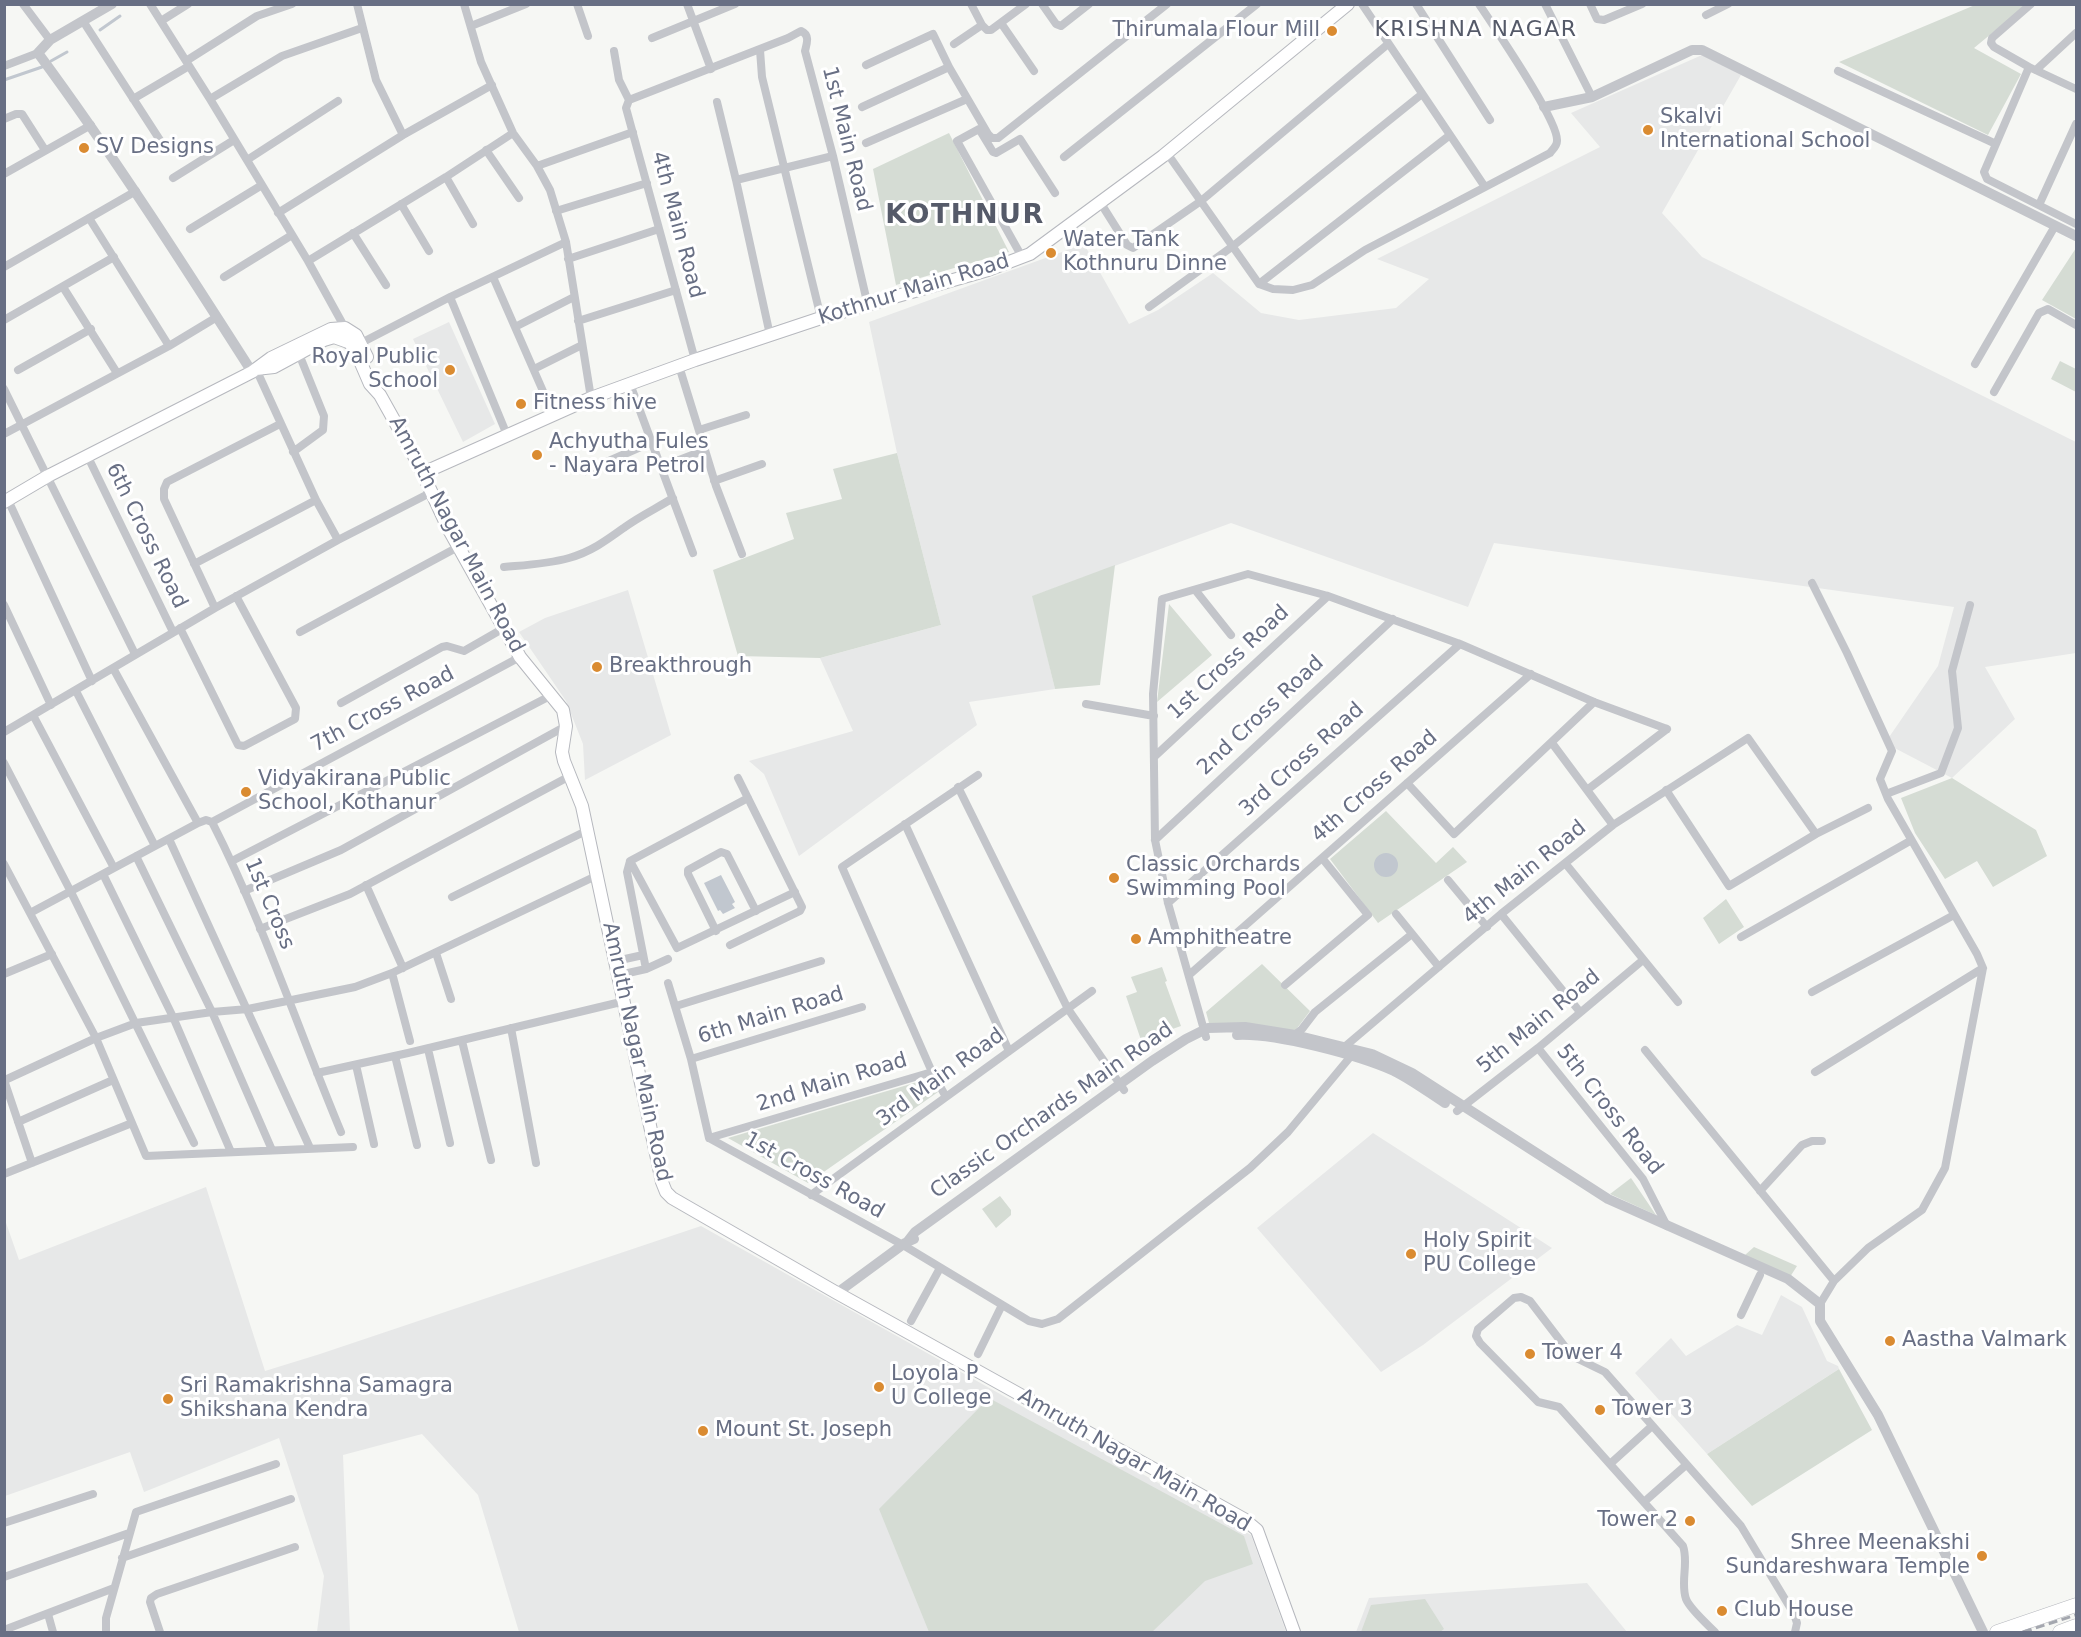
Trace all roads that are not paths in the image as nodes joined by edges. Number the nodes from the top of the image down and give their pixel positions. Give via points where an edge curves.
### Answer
1 (23, 4) edge
2 (112, 4) edge
3 (150, 4) edge
4 (188, 4) edge
5 (292, 4) edge
6 (357, 4) edge
7 (464, 4) edge
8 (526, 4) edge
9 (577, 4) edge
10 (687, 4) edge
11 (735, 4) edge
12 (970, 4) edge
13 (1042, 4) edge
14 (1089, 4) edge
15 (1167, 4) edge
16 (1257, 4) edge
17 (1348, 4) edge
18 (1362, 4) edge
19 (1416, 4) edge
20 (1479, 4) edge
21 (1545, 4) edge
22 (1590, 4) edge
23 (1642, 4) edge
24 (1728, 4) edge
25 (2031, 4) edge
26 (1024, 5) edge
27 (94, 9) edge
28 (1706, 15) dead end
29 (693, 20) junction
30 (83, 21) junction
31 (161, 21) junction
32 (1001, 22) junction
33 (471, 26) junction
34 (982, 26) junction
35 (362, 28) junction
36 (2076, 33) edge
37 (588, 36) dead end
38 (652, 38) dead end
39 (50, 40) junction
40 (954, 44) dead end
41 (1388, 44) junction
42 (760, 50) junction
43 (614, 51) dead end
44 (38, 52) junction
45 (5, 64) edge
46 (188, 64) junction
47 (866, 65) dead end
48 (949, 67) junction
49 (2033, 68) junction
50 (711, 69) junction
51 (1034, 71) dead end
52 (1838, 71) dead end
53 (492, 86) junction
54 (2076, 89) edge
55 (1422, 94) junction
56 (1592, 97) junction
57 (133, 99) junction
58 (210, 99) junction
59 (967, 99) junction
60 (629, 100) junction
61 (338, 101) dead end
62 (717, 102) dead end
63 (862, 107) dead end
64 (1544, 107) junction
65 (4, 119) edge
66 (1490, 120) dead end
67 (2076, 124) edge
68 (91, 125) junction
69 (633, 132) junction
70 (513, 133) junction
71 (403, 135) junction
72 (1450, 135) junction
73 (234, 140) junction
74 (866, 143) dead end
75 (1996, 144) junction
76 (45, 150) junction
77 (486, 150) junction
78 (167, 151) dead end
79 (1167, 153) junction
80 (833, 156) junction
81 (1064, 157) dead end
82 (247, 160) junction
83 (537, 166) junction
84 (784, 169) junction
85 (4, 174) edge
86 (446, 177) junction
87 (173, 178) dead end
88 (736, 180) junction
89 (647, 183) junction
90 (262, 186) junction
91 (1485, 187) junction
92 (136, 191) junction
93 (1055, 193) dead end
94 (519, 198) dead end
95 (1201, 201) junction
96 (1100, 202) junction
97 (401, 204) junction
98 (2038, 205) junction
99 (556, 211) junction
100 (278, 213) junction
101 (88, 218) junction
102 (473, 224) dead end
103 (2076, 224) edge
104 (2055, 226) junction
105 (190, 229) dead end
106 (659, 229) junction
107 (353, 233) junction
108 (292, 235) junction
109 (2076, 236) edge
110 (566, 242) junction
111 (1233, 246) junction
112 (429, 251) dead end
113 (114, 257) junction
114 (1022, 258) junction
115 (568, 259) junction
116 (308, 261) junction
117 (4, 267) edge
118 (224, 277) dead end
119 (493, 277) junction
120 (1258, 284) junction
121 (386, 285) dead end
122 (63, 287) junction
123 (676, 290) junction
124 (450, 297) junction
125 (574, 297) junction
126 (868, 306) junction
127 (1149, 307) dead end
128 (217, 317) junction
129 (821, 318) junction
130 (4, 320) edge
131 (578, 321) junction
132 (2076, 325) edge
133 (515, 327) junction
134 (345, 328) junction
135 (91, 329) junction
136 (770, 335) junction
137 (361, 343) junction
138 (582, 345) junction
139 (170, 346) junction
140 (299, 354) junction
141 (695, 360) junction
142 (1975, 364) dead end
143 (679, 366) junction
144 (534, 369) junction
145 (18, 370) dead end
146 (254, 370) junction
147 (117, 373) junction
148 (630, 384) junction
149 (4, 388) edge
150 (1994, 392) dead end
151 (380, 395) junction
152 (591, 398) junction
153 (553, 414) junction
154 (746, 415) dead end
155 (23, 423) junction
156 (280, 423) junction
157 (699, 430) junction
158 (4, 434) edge
159 (507, 435) junction
160 (652, 442) junction
161 (705, 450) junction
162 (293, 452) junction
163 (87, 455) junction
164 (762, 464) dead end
165 (661, 467) junction
166 (586, 471) dead end
167 (423, 473) junction
168 (48, 476) junction
169 (714, 481) junction
170 (432, 492) junction
171 (673, 498) junction
172 (316, 500) junction
173 (6, 501) edge
174 (338, 540) junction
175 (459, 547) junction
176 (693, 553) dead end
177 (742, 554) dead end
178 (194, 564) junction
179 (504, 567) dead end
180 (1812, 583) dead end
181 (1196, 591) junction
182 (236, 596) junction
183 (1329, 596) junction
184 (4, 605) edge
185 (1970, 605) dead end
186 (214, 608) junction
187 (1393, 619) junction
188 (504, 628) junction
189 (176, 630) junction
190 (300, 632) dead end
191 (1231, 635) dead end
192 (1460, 644) junction
193 (135, 654) junction
194 (520, 657) junction
195 (113, 668) junction
196 (1531, 674) junction
197 (92, 681) junction
198 (76, 690) junction
199 (552, 695) junction
200 (1594, 702) junction
201 (341, 703) dead end
202 (1086, 704) dead end
203 (51, 705) junction
204 (33, 715) junction
205 (1154, 716) junction
206 (566, 726) junction
207 (5, 731) edge
208 (1552, 742) junction
209 (1154, 757) junction
210 (4, 763) edge
211 (978, 775) dead end
212 (570, 776) junction
213 (738, 778) dead end
214 (1407, 783) junction
215 (958, 788) junction
216 (1587, 790) junction
217 (1666, 790) junction
218 (1886, 794) junction
219 (748, 798) junction
220 (1868, 808) dead end
221 (212, 822) junction
222 (198, 823) junction
223 (905, 824) junction
224 (1613, 825) junction
225 (586, 831) junction
226 (1816, 834) junction
227 (169, 839) junction
228 (1155, 840) junction
229 (1910, 841) junction
230 (155, 846) junction
231 (136, 856) junction
232 (1322, 858) junction
233 (232, 861) junction
234 (630, 861) junction
235 (1565, 863) junction
236 (4, 864) edge
237 (114, 868) junction
238 (103, 874) junction
239 (598, 875) junction
240 (1448, 880) dead end
241 (366, 885) junction
242 (244, 891) junction
243 (71, 892) junction
244 (795, 892) junction
245 (452, 897) dead end
246 (1167, 903) junction
247 (756, 911) junction
248 (30, 914) junction
249 (1396, 914) dead end
250 (1501, 914) junction
251 (1954, 915) junction
252 (1487, 927) junction
253 (260, 929) junction
254 (716, 931) junction
255 (1412, 934) junction
256 (1741, 937) dead end
257 (730, 945) dead end
258 (436, 953) junction
259 (52, 954) junction
260 (643, 955) junction
261 (668, 959) dead end
262 (1643, 960) junction
263 (616, 961) junction
264 (821, 961) dead end
265 (1439, 967) junction
266 (403, 968) junction
267 (1983, 968) junction
268 (646, 969) junction
269 (392, 973) junction
270 (4, 974) edge
271 (619, 975) junction
272 (1189, 975) junction
273 (668, 983) dead end
274 (1285, 985) dead end
275 (1092, 991) dead end
276 (1812, 992) dead end
277 (451, 999) dead end
278 (624, 1000) junction
279 (290, 1001) junction
280 (1678, 1002) dead end
281 (676, 1006) junction
282 (862, 1007) dead end
283 (248, 1009) junction
284 (1068, 1009) junction
285 (212, 1012) junction
286 (1580, 1012) junction
287 (172, 1017) junction
288 (136, 1023) junction
289 (511, 1028) junction
290 (1205, 1034) junction
291 (1296, 1035) junction
292 (96, 1038) junction
293 (1285, 1040) junction
294 (410, 1041) dead end
295 (462, 1041) junction
296 (1538, 1048) junction
297 (428, 1049) junction
298 (1645, 1050) dead end
299 (1008, 1052) junction
300 (1344, 1052) junction
301 (394, 1056) junction
302 (691, 1059) junction
303 (356, 1065) junction
304 (932, 1072) junction
305 (1815, 1072) dead end
306 (316, 1073) junction
307 (5, 1080) edge
308 (113, 1080) junction
309 (1122, 1087) junction
310 (946, 1097) junction
311 (1460, 1109) junction
312 (18, 1122) junction
313 (132, 1123) junction
314 (341, 1132) dead end
315 (709, 1138) junction
316 (1822, 1141) dead end
317 (194, 1143) dead end
318 (450, 1143) dead end
319 (374, 1144) dead end
320 (417, 1145) dead end
321 (353, 1147) dead end
322 (310, 1148) junction
323 (272, 1149) junction
324 (231, 1152) junction
325 (491, 1160) dead end
326 (32, 1163) junction
327 (536, 1163) dead end
328 (4, 1174) edge
329 (1760, 1191) junction
330 (811, 1195) junction
331 (1667, 1226) junction
332 (905, 1243) junction
333 (940, 1268) junction
334 (1760, 1275) junction
335 (1834, 1281) junction
336 (837, 1293) junction
337 (1807, 1294) junction
338 (1820, 1304) junction
339 (1002, 1305) junction
340 (1741, 1314) dead end
341 (911, 1321) dead end
342 (1042, 1324) joint
343 (978, 1354) dead end
344 (1652, 1426) junction
345 (276, 1464) dead end
346 (1610, 1464) junction
347 (1686, 1465) junction
348 (93, 1494) dead end
349 (291, 1499) dead end
350 (1644, 1502) junction
351 (4, 1523) edge
352 (129, 1533) junction
353 (295, 1547) dead end
354 (122, 1558) junction
355 (4, 1577) edge
356 (114, 1588) junction
357 (2076, 1605) edge
358 (48, 1614) junction
359 (2076, 1626) edge
360 (4, 1630) edge
361 (53, 1632) edge
362 (106, 1632) edge
363 (160, 1632) edge
364 (1294, 1632) edge
365 (1715, 1632) edge
366 (1794, 1632) edge
367 (1983, 1632) edge
368 (1997, 1632) edge
369 (2060, 1632) edge

1 - 39 street
2 - 27 street
3 - 31 street
4 - 31 street
5 - 46 street via 257,16
6 - 35 street
7 - 33 street
8 - 33 street
9 - 37 street
10 - 29 street
11 - 29 street
12 - 34 street
13 - 14 street via 1058,26
15 - 59 street via 998,138 988,134
16 - 81 street
17 - 79 main road, Kothnur Main Road
18 - 41 street
19 - 66 street
20 - 64 street
21 - 56 street
22 - 23 street via 1597,19 1604,20
24 - 28 street
25 - 49 street via 1991,43
26 - 32 street
27 - 30 street
29 - 38 street
29 - 50 street
30 - 39 street
30 - 57 street
31 - 46 street
32 - 34 street via 991,30
32 - 51 street
33 - 53 street
34 - 40 street
35 - 58 street via 282,56
35 - 71 street via 376,80
36 - 49 street
39 - 44 street
41 - 55 street
41 - 95 street
42 - 50 street
42 - 80 street, 1st Main Road via 801,31 808,37 805,51
42 - 84 street via 762,77
43 - 60 street, 4th Main Road via 619,80
44 - 45 street
44 - 68 street
46 - 57 street
46 - 58 street
47 - 48 street via 933,34
48 - 59 street
48 - 63 street
49 - 54 street
49 - 75 street
50 - 60 street
52 - 75 street
53 - 70 street
53 - 71 street
55 - 72 street
55 - 111 street
56 - 64 street
56 - 104 street via 1692,50 1702,50
57 - 78 street
58 - 73 street
59 - 74 street
60 - 69 street, 4th Main Road via 626,108
61 - 82 street
62 - 88 street
64 - 91 street via 1557,135 1557,145 1550,153
65 - 76 street via 22,114
67 - 98 street
68 - 76 street
68 - 92 street
69 - 83 street
69 - 89 street, 4th Main Road
70 - 77 street
70 - 83 street
71 - 100 street
72 - 91 street
72 - 120 street
73 - 82 street
73 - 87 street
75 - 98 street via 1984,172 1987,179
76 - 85 street
77 - 86 street
77 - 94 street
79 - 95 street
79 - 96 main road, Kothnur Main Road
80 - 84 street
80 - 126 street, 1st Main Road
82 - 90 street
83 - 99 street
84 - 88 street
84 - 129 street
86 - 97 street
86 - 102 street
88 - 136 street
89 - 99 street
89 - 106 street, 4th Main Road
90 - 100 street
90 - 105 street
91 - 120 street via 1365,250 1312,285 1293,290
92 - 101 street
92 - 128 street
93 - 114 street via 1020,139 996,153 979,129 957,141
95 - 96 street via 1133,248 1127,245
95 - 111 street
96 - 114 main road, Kothnur Main Road
97 - 107 street
97 - 112 street
98 - 103 street
99 - 110 street
100 - 108 street
101 - 113 street
101 - 117 street
104 - 109 street
104 - 142 street
106 - 115 street
106 - 123 street, 4th Main Road
107 - 116 street
107 - 121 street
108 - 116 street
108 - 118 street
110 - 115 street
110 - 119 street
111 - 120 street
111 - 127 street
113 - 122 street
113 - 139 street
114 - 126 main road, Kothnur Main Road
115 - 125 street
116 - 134 street
119 - 124 street
119 - 133 street
122 - 130 street
122 - 135 street
123 - 131 street
123 - 141 street, 4th Main Road
124 - 137 street
124 - 159 street
125 - 131 street
125 - 133 street
126 - 129 main road, Kothnur Main Road
128 - 139 street
128 - 146 street
129 - 136 main road, Kothnur Main Road
131 - 138 street
132 - 150 street via 2048,309 2039,313
133 - 144 street
134 - 137 main road, Amruth Nagar Main Road
134 - 146 main road, Amruth Nagar Main Road via 320,333
135 - 145 street
135 - 147 street
136 - 141 main road, Kothnur Main Road
137 - 151 main road, Amruth Nagar Main Road
138 - 144 street
138 - 152 street
139 - 147 street
140 - 146 main road, Amruth Nagar Main Road via 274,367
140 - 151 main road, Amruth Nagar Main Road via 334,337 348,342
140 - 162 street via 324,416 323,430
141 - 143 main road, Kothnur Main Road
143 - 148 main road, Kothnur Main Road
143 - 157 street
144 - 153 street
146 - 156 street
146 - 163 main road, Amruth Nagar Main Road
147 - 155 street
148 - 152 main road, Kothnur Main Road
148 - 160 street
149 - 155 street
151 - 167 main road, Amruth Nagar Main Road
152 - 153 main road, Kothnur Main Road
153 - 159 main road, Kothnur Main Road
154 - 157 street
155 - 158 street
155 - 168 street
156 - 162 street
156 - 178 street via 167,482 164,499
157 - 161 street
159 - 167 main road, Kothnur Main Road
160 - 165 street
160 - 166 street
161 - 165 street
161 - 169 street
162 - 172 street
163 - 168 main road, Amruth Nagar Main Road
163 - 189 street, 6th Cross Road
164 - 169 street
165 - 171 street
167 - 170 main road, Amruth Nagar Main Road
168 - 173 main road, Amruth Nagar Main Road
168 - 193 street
169 - 177 street
170 - 174 street
170 - 175 main road, Amruth Nagar Main Road
171 - 176 street
171 - 179 street via 588,551 548,563
172 - 174 street
172 - 178 street
173 - 197 street
174 - 182 street
175 - 188 main road, Amruth Nagar Main Road
175 - 190 street
178 - 186 street
180 - 218 street via 1892,751 1880,779
181 - 183 street via 1248,574
181 - 191 street
181 - 205 street via 1162,599
182 - 186 street
182 - 189 street, 6th Cross Road via 296,708 295,719 244,746 238,745
183 - 187 street
183 - 209 street, 1st Cross Road
184 - 203 street
185 - 218 street via 1952,671 1958,728 1941,773
186 - 189 street
187 - 192 street
187 - 228 street, 2nd Cross Road
188 - 194 main road, Amruth Nagar Main Road
188 - 201 street via 464,651 442,647
189 - 193 street
192 - 196 street
192 - 246 street, 3rd Cross Road
193 - 195 street
194 - 199 main road, Amruth Nagar Main Road
194 - 221 street, 7th Cross Road
195 - 197 street
195 - 222 street
196 - 200 street
196 - 214 street, 4th Cross Road
197 - 198 street
198 - 203 street
198 - 230 street
199 - 206 main road, Amruth Nagar Main Road
199 - 233 street
200 - 208 street
200 - 216 street via 1667,729
202 - 205 street
203 - 204 street
204 - 207 street
204 - 237 street
205 - 209 street
206 - 212 main road, Amruth Nagar Main Road via 562,752
206 - 242 street via 341,850
208 - 214 street via 1454,834
208 - 216 street
209 - 228 street
210 - 243 street
211 - 215 street
212 - 225 main road, Amruth Nagar Main Road via 582,806
212 - 241 street
213 - 219 street
214 - 232 street, 4th Cross Road
215 - 223 street
215 - 284 street
216 - 224 street
217 - 224 street, 4th Main Road
217 - 226 street, 4th Main Road via 1748,738
217 - 226 street via 1729,886
218 - 229 street
219 - 234 street
219 - 244 street
220 - 226 street
221 - 222 street, 7th Cross Road
221 - 233 street, 1st Cross
222 - 227 street
223 - 299 street
223 - 304 street via 842,867
224 - 235 street, 4th Main Road
225 - 239 main road, Amruth Nagar Main Road
225 - 245 street
227 - 230 street
227 - 283 street
228 - 246 street
229 - 251 street
229 - 256 street
230 - 231 street
231 - 237 street
231 - 285 street
232 - 272 street, 4th Cross Road
232 - 274 street via 1368,915
233 - 242 street, 1st Cross
234 - 254 street via 677,948
234 - 260 street via 627,872
235 - 250 street, 4th Main Road
235 - 262 street
236 - 248 street
237 - 238 street
238 - 243 street
238 - 287 street
239 - 258 street
239 - 263 main road, Amruth Nagar Main Road
240 - 252 street
241 - 253 street
241 - 266 street
242 - 253 street, 1st Cross
243 - 248 street
243 - 288 street
244 - 247 street
244 - 257 street via 800,910
246 - 272 street
247 - 254 street
247 - 254 street via 727,854 721,852 688,870
248 - 259 street
249 - 255 street
250 - 252 street, 4th Main Road
250 - 286 street, 5th Cross Road
251 - 267 street
251 - 276 street
252 - 265 street, 4th Main Road
253 - 279 street, 1st Cross
255 - 265 street
255 - 291 street via 1315,1012
258 - 266 street
258 - 277 street
259 - 270 street
259 - 292 street
260 - 263 street
260 - 268 street
261 - 268 street
262 - 280 street
262 - 286 street, 5th Main Road
263 - 271 main road, Amruth Nagar Main Road
264 - 281 street
265 - 300 street, 4th Main Road
266 - 269 street
267 - 305 street
267 - 335 street via 1946,1168 1922,1210 1869,1248
268 - 271 street
269 - 279 street via 356,987
269 - 294 street
271 - 278 main road, Amruth Nagar Main Road
272 - 290 street
273 - 281 street
275 - 284 street, 3rd Main Road
278 - 289 street
278 - 336 main road, Amruth Nagar Main Road via 666,1192
279 - 283 street
279 - 306 street
281 - 302 street
282 - 302 street, 6th Main Road
283 - 285 street
283 - 322 street
284 - 299 street, 3rd Main Road
284 - 309 street
285 - 287 street
285 - 323 street
286 - 296 street, 5th Main Road
287 - 288 street
287 - 324 street
288 - 292 street
288 - 317 street
289 - 295 street
289 - 327 street
290 - 291 street, Classic Orchards Main Road via 1245,1027
290 - 293 street, Classic Orchards Main Road
290 - 309 street, Classic Orchards Main Road via 1186,1039
291 - 293 street
291 - 300 street, Classic Orchards Main Road
292 - 307 street
292 - 308 street
293 - 300 street, Classic Orchards Main Road
295 - 297 street
295 - 325 street
296 - 311 street, 5th Main Road
296 - 331 street, 5th Cross Road via 1643,1179
297 - 301 street
297 - 318 street
298 - 329 street
299 - 310 street, 3rd Main Road
300 - 311 street, Classic Orchards Main Road via 1372,1054 1399,1066
300 - 342 street, 4th Main Road via 1288,1132 1250,1168 1058,1319
301 - 303 street
301 - 320 street
302 - 315 street
303 - 306 street
303 - 319 street
304 - 310 street
304 - 315 street, 2nd Main Road
306 - 314 street
307 - 312 street
308 - 312 street
308 - 313 street
309 - 332 street, Classic Orchards Main Road via 915,1232
310 - 330 street, 3rd Main Road
311 - 331 street, Classic Orchards Main Road via 1608,1199
311 - 334 street, Classic Orchards Main Road via 1604,1206
312 - 326 street
313 - 324 street via 146,1156
313 - 326 street
315 - 330 street, 1st Cross Road
316 - 329 street via 1802,1145
321 - 322 street
322 - 323 street
323 - 324 street
326 - 328 street
329 - 335 street
330 - 332 street, 1st Cross Road
331 - 337 street, Classic Orchards Main Road via 1788,1279
332 - 333 street, 1st Cross Road
332 - 336 street, Classic Orchards Main Road
333 - 339 street, 1st Cross Road
333 - 341 street
334 - 337 street, Classic Orchards Main Road
334 - 340 street
335 - 338 street
336 - 364 main road, Amruth Nagar Main Road via 1244,1519 1257,1530
337 - 338 street, Classic Orchards Main Road
338 - 367 street via 1820,1321 1878,1415
339 - 342 street, 1st Cross Road
339 - 343 street
344 - 346 street
344 - 346 street via 1605,1372 1572,1356 1530,1301 1514,1298 1478,1329 1480,1343 1538,1402 1559,1407
344 - 347 street
345 - 352 street via 139,1511
346 - 350 street
347 - 350 street
347 - 366 street via 1742,1526 1794,1614
348 - 351 street
349 - 354 street
350 - 365 street via 1683,1545 1686,1601
352 - 354 street
352 - 355 street
353 - 363 street via 156,1594 150,1602
354 - 356 street
356 - 358 street
356 - 362 street
357 - 368 main road
358 - 360 street
358 - 361 street
359 - 369 main road

